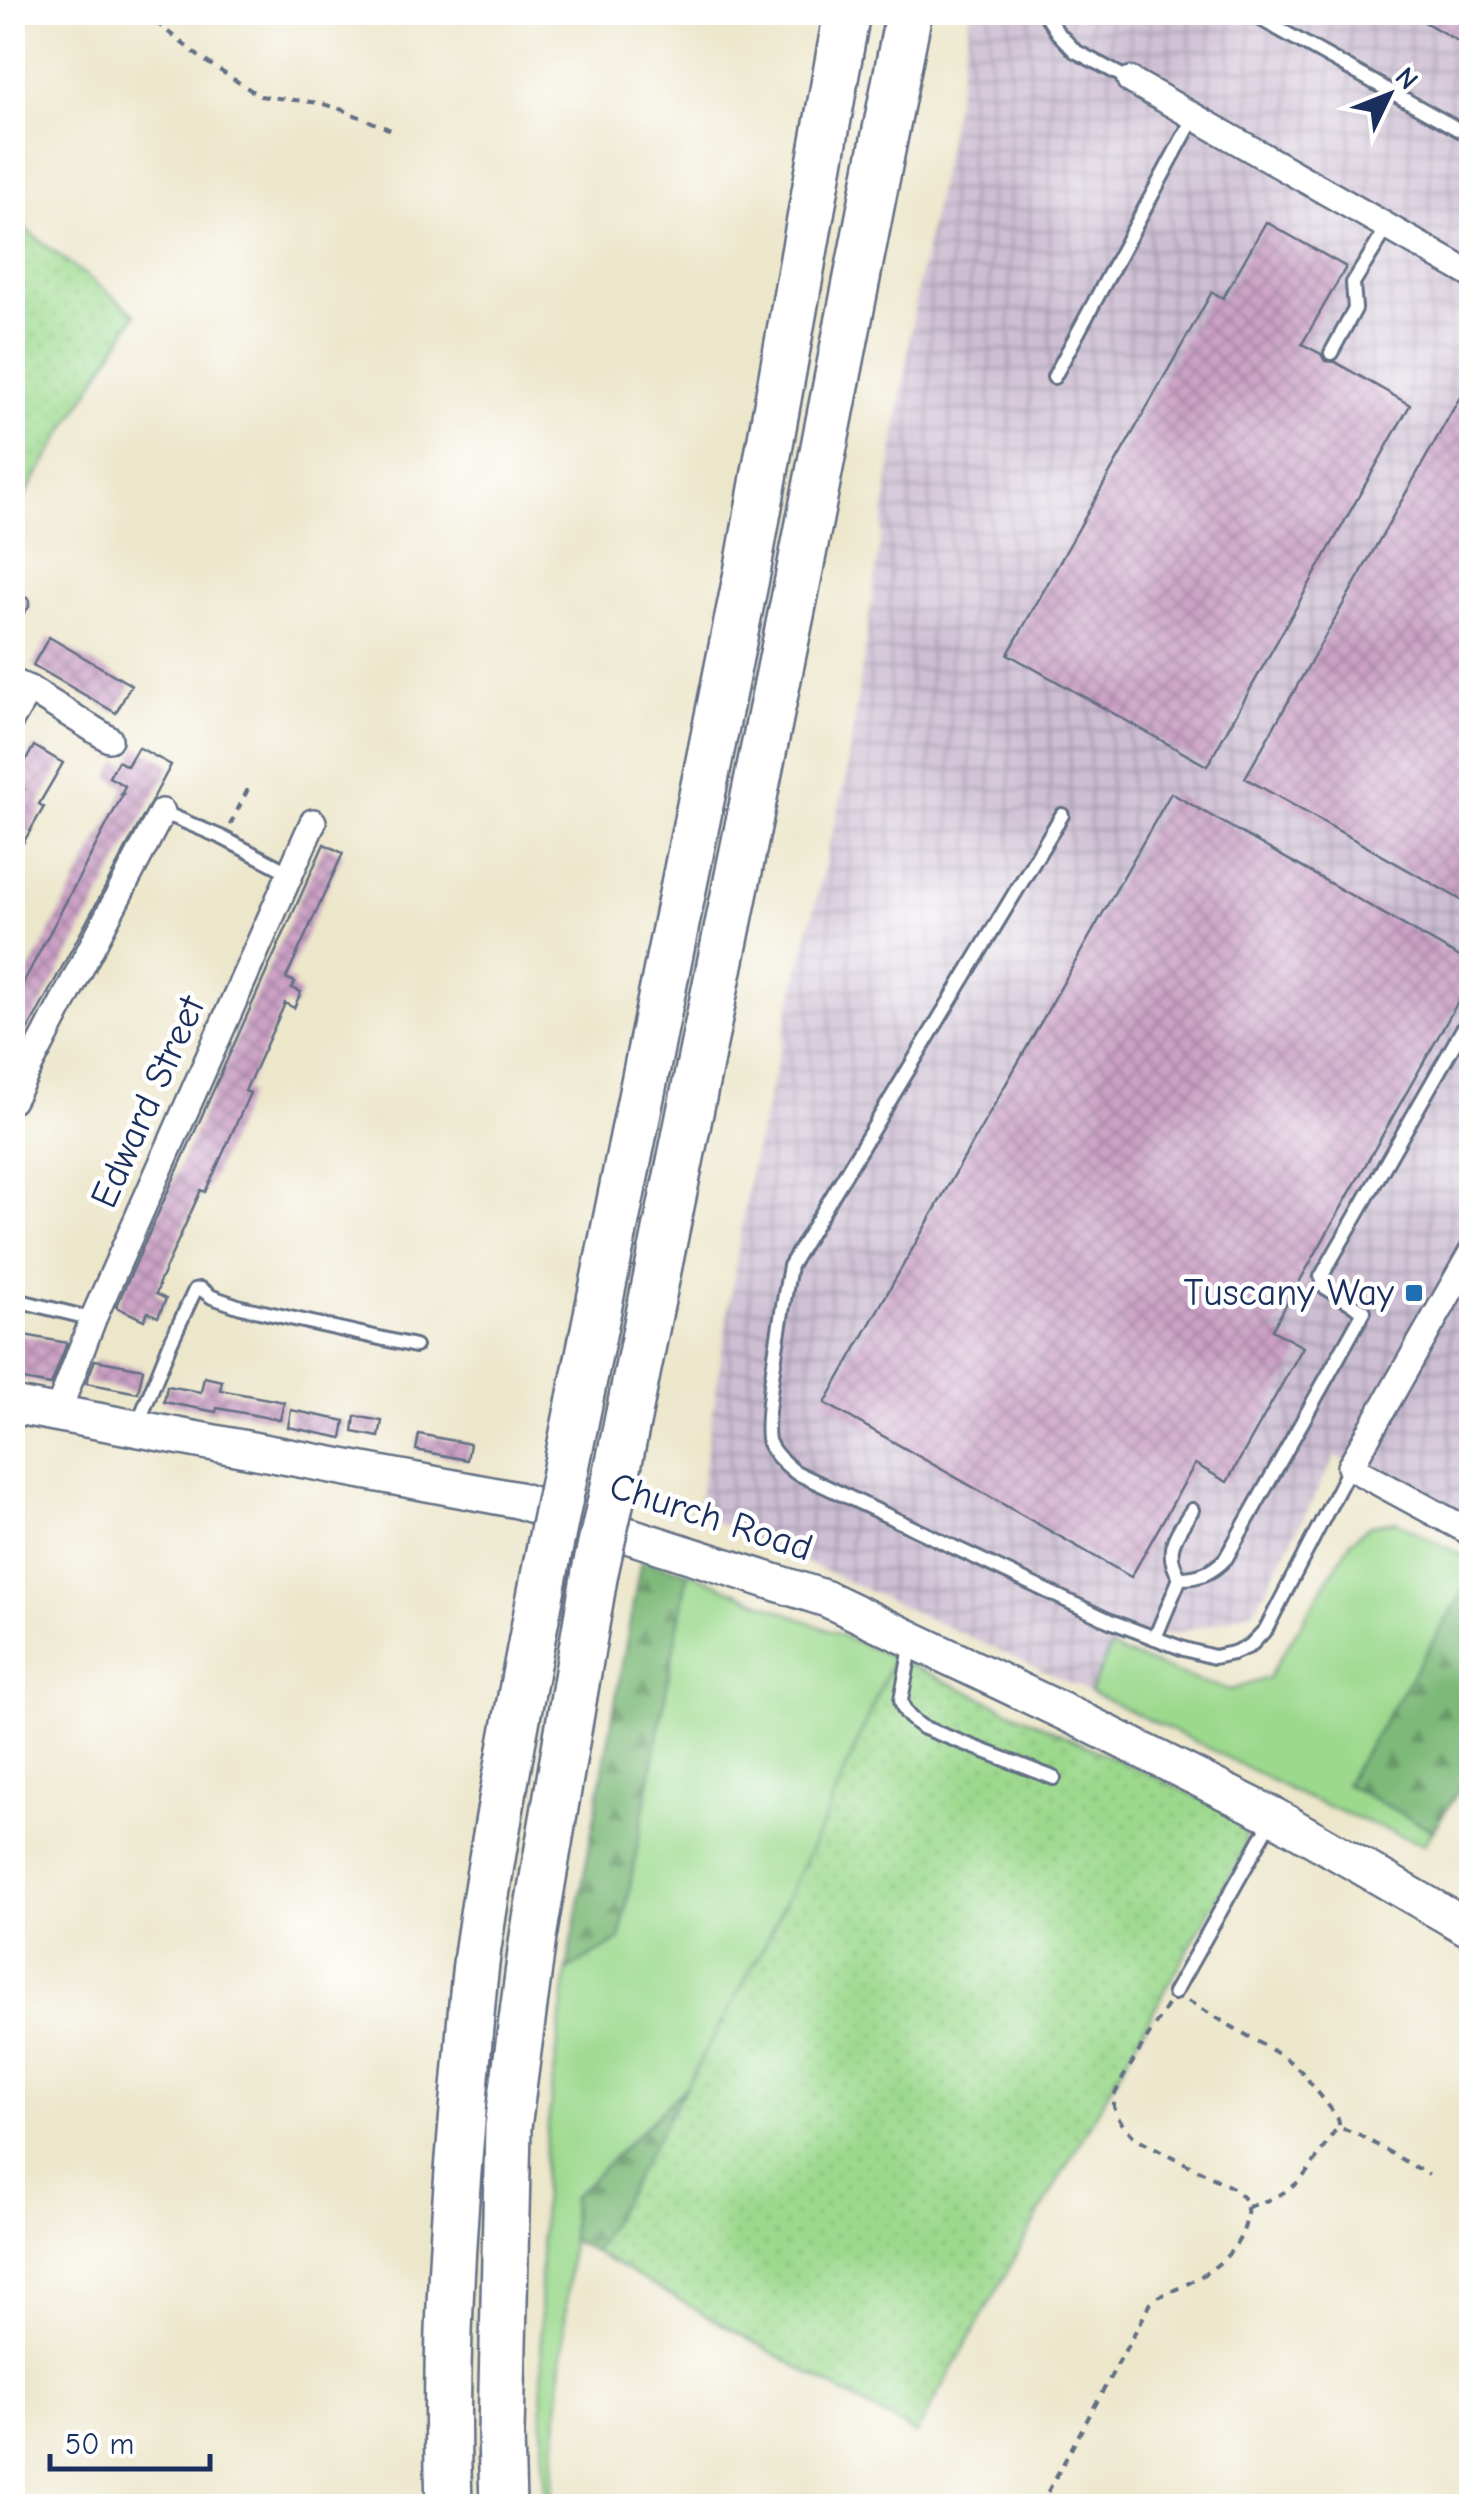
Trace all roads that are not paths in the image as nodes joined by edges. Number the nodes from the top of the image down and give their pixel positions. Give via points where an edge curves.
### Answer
1 (847, 12) edge
2 (909, 12) edge
3 (1044, 12) edge
4 (1248, 12) edge
5 (1130, 80) joint
6 (1194, 117) junction
7 (1472, 137) edge
8 (1387, 228) junction
9 (1472, 275) edge
10 (1331, 353) dead end
11 (1054, 377) dead end
12 (21, 686) edge
13 (12, 718) edge
14 (109, 739) dead end
15 (162, 812) joint
16 (1062, 815) dead end
17 (313, 822) dead end
18 (290, 872) junction
19 (1472, 1012) edge
20 (12, 1100) edge
21 (1472, 1252) edge
22 (12, 1300) edge
23 (93, 1319) junction
24 (415, 1346) dead end
25 (12, 1405) edge
26 (57, 1414) junction
27 (136, 1430) junction
28 (1350, 1466) junction
29 (1192, 1510) dead end
30 (1472, 1533) edge
31 (1180, 1578) junction
32 (1155, 1638) junction
33 (913, 1640) junction
34 (1054, 1778) dead end
35 (1274, 1816) junction
36 (1472, 1930) edge
37 (1174, 1993) road end
38 (449, 2506) edge
39 (503, 2506) edge

1 - 38 highway, bridge via 747,573 514,1729 478,1952 449,2302
2 - 39 highway, bridge via 595,1572 533,1936 508,2127
3 - 5 lane via 1076,51
4 - 7 lane
5 - 6 street
6 - 8 street
6 - 11 lane
8 - 9 street
8 - 10 lane via 1353,283 1355,309
12 - 13 street
12 - 14 street
15 - 18 lane
15 - 20 street
16 - 32 lane via 790,1266 768,1440 795,1472
17 - 18 street, Edward Street
18 - 23 street, Edward Street
19 - 31 lane via 1321,1277 1323,1286 1364,1311 1226,1558 1198,1578
21 - 28 street
22 - 23 lane
23 - 26 street, Edward Street
24 - 27 lane via 240,1307 195,1290
25 - 26 street, Church Road
26 - 27 street, Church Road
27 - 33 street, Church Road via 518,1500 827,1599
28 - 30 street
28 - 32 lane via 1266,1629 1250,1646 1214,1657
29 - 31 lane via 1171,1546
31 - 32 lane
33 - 34 lane via 901,1700 909,1718
33 - 35 street, Church Road
35 - 36 street, Church Road
35 - 37 lane

